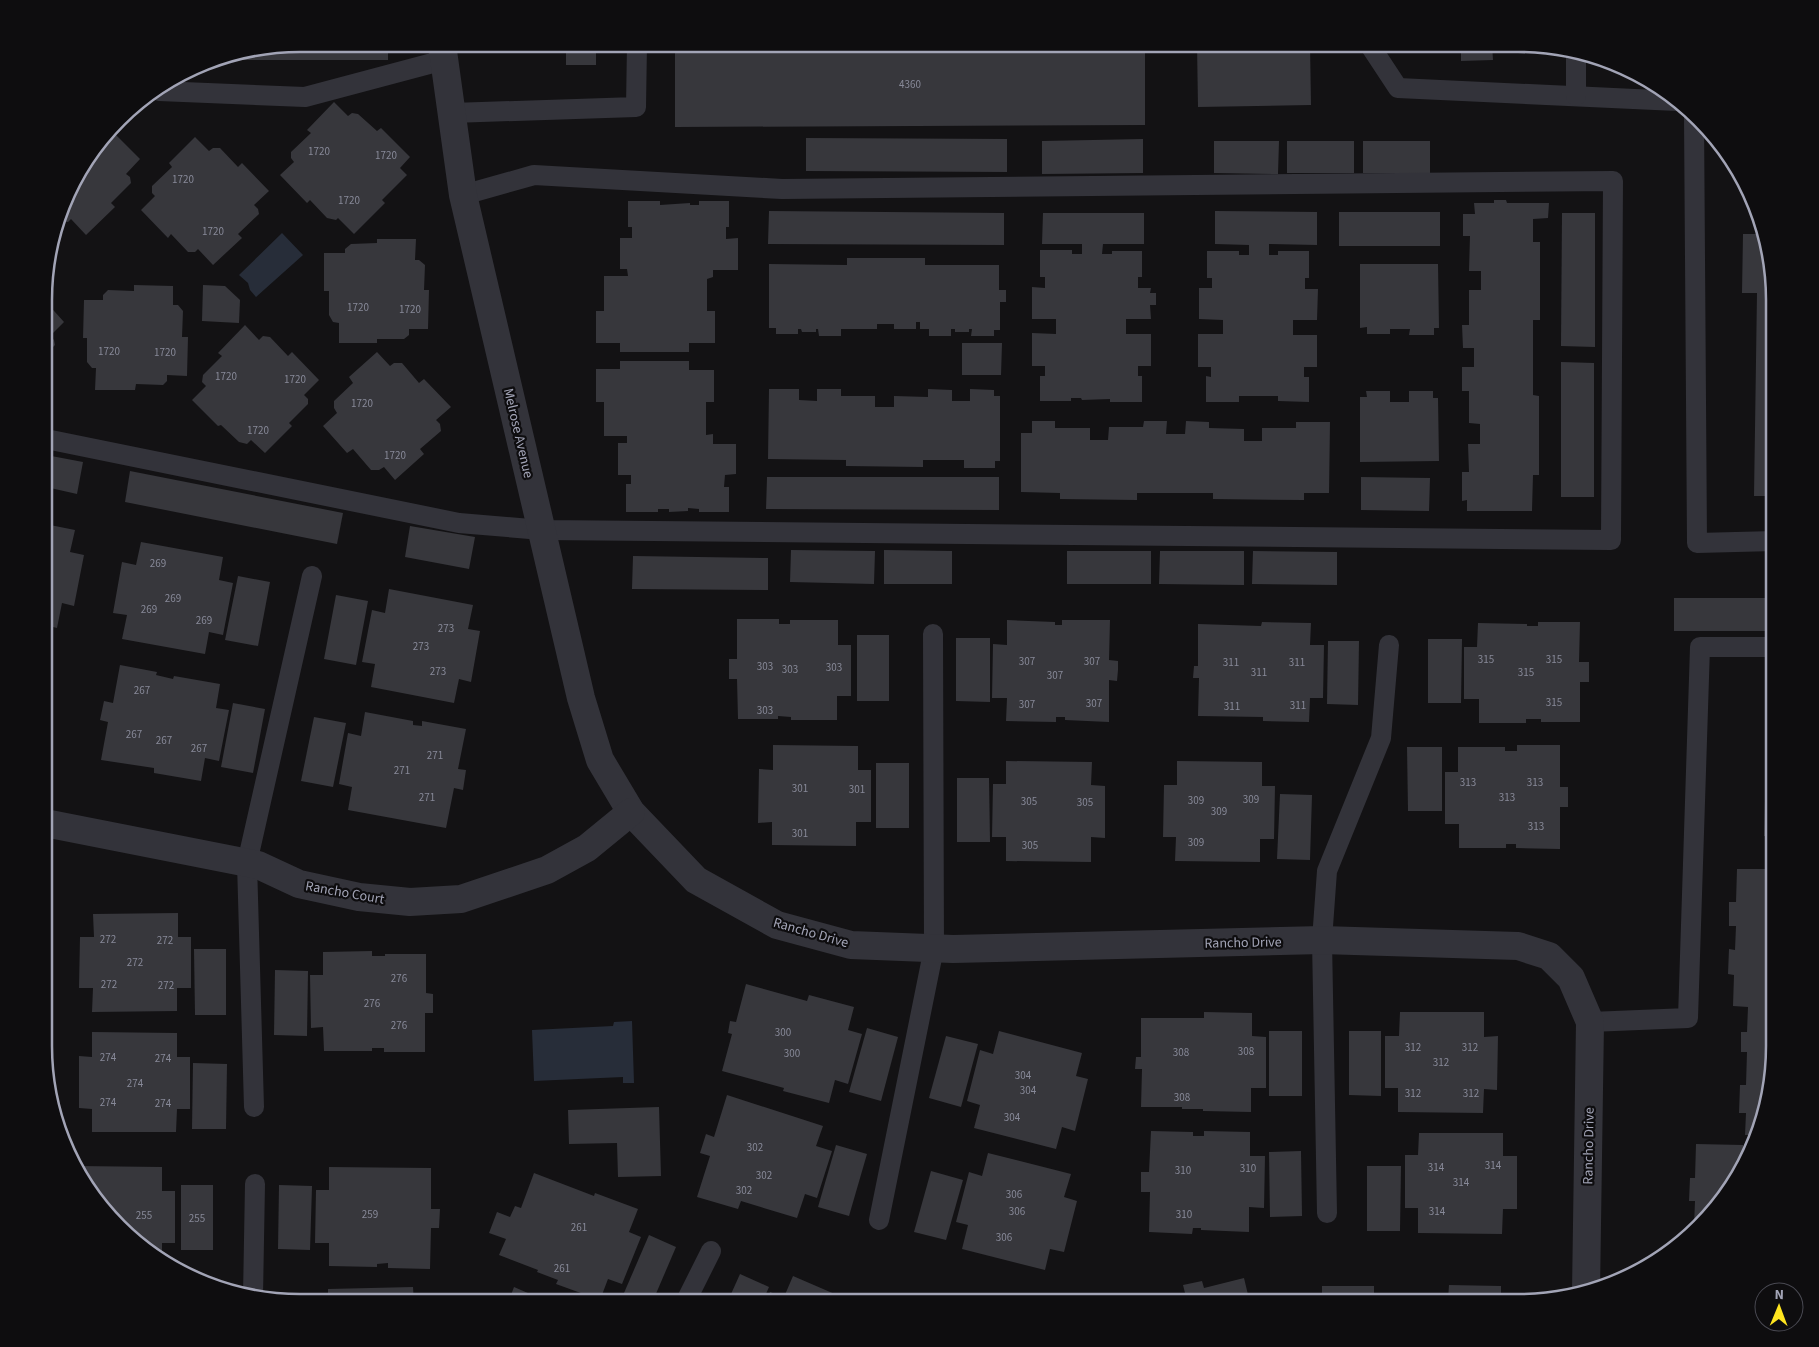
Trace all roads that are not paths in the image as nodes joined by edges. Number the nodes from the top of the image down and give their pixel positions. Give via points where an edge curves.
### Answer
1 (443, 52) edge
2 (637, 52) edge
3 (1374, 52) edge
4 (1576, 59) edge
5 (168, 91) edge
6 (1576, 96) junction
7 (1664, 100) edge
8 (452, 113) junction
9 (1694, 125) edge
10 (463, 195) junction
11 (52, 439) edge
12 (542, 530) junction
13 (1766, 541) edge
14 (312, 576) dead end
15 (933, 634) dead end
16 (1389, 645) dead end
17 (1766, 647) edge
18 (631, 812) junction
19 (52, 824) edge
20 (246, 863) junction
21 (1322, 940) junction
22 (934, 948) junction
23 (1590, 1022) junction
24 (254, 1107) dead end
25 (255, 1184) dead end
26 (1327, 1213) dead end
27 (879, 1220) dead end
28 (711, 1251) dead end
29 (1586, 1285) edge
30 (253, 1290) edge
31 (690, 1294) edge

1 - 5 lane via 306,98
1 - 8 street, Melrose Avenue
2 - 8 lane via 636,107
3 - 6 lane via 1398,88
4 - 6 lane
6 - 7 lane
8 - 10 street, Melrose Avenue
9 - 13 lane via 1697,543
10 - 12 street, Melrose Avenue
10 - 12 lane via 534,175 782,189 1614,182 1611,540
11 - 12 lane via 460,523
12 - 18 street, Melrose Avenue via 581,698 600,760
14 - 20 lane
15 - 22 lane
16 - 21 lane via 1381,738 1327,871
17 - 23 lane via 1700,646 1688,1018
18 - 20 street, Rancho Court via 587,848 547,870 461,899 410,902 359,897 299,884 258,865
18 - 22 street, Rancho Drive via 696,880 777,925 851,945
19 - 20 street, Rancho Court
20 - 24 lane
21 - 22 street, Rancho Drive
21 - 23 street, Rancho Drive via 1518,946 1549,956 1571,978
21 - 26 lane
22 - 27 lane
23 - 29 street, Rancho Drive
25 - 30 lane
28 - 31 lane

